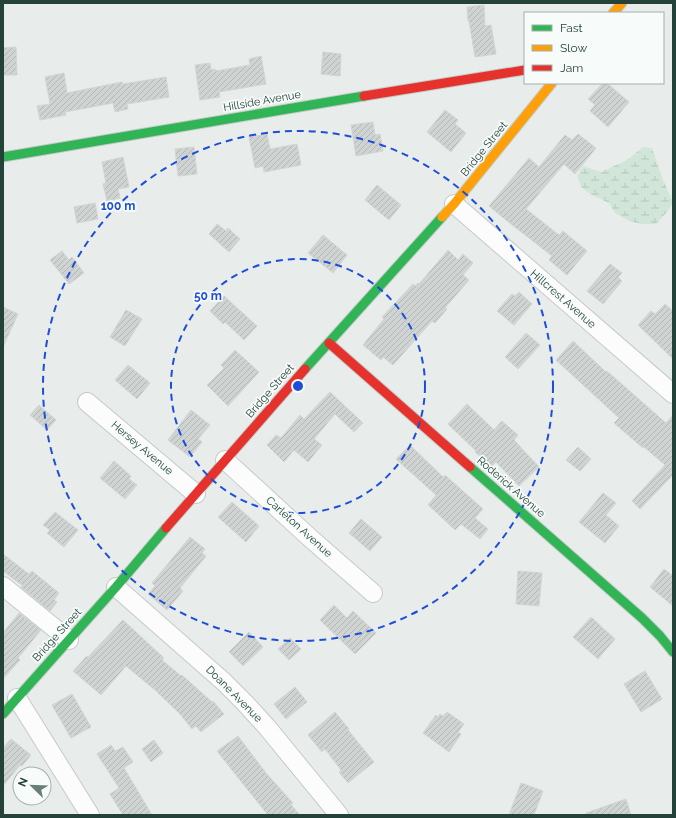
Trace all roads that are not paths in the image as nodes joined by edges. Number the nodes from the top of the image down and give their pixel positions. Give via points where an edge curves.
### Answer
1 (622, 3) edge
2 (614, 12) edge
3 (524, 70) edge
4 (551, 84) edge
5 (3, 157) edge
6 (454, 204) junction
7 (329, 343) junction
8 (673, 394) edge
9 (88, 402) dead end
10 (225, 460) junction
11 (196, 494) junction
12 (3, 586) edge
13 (116, 587) junction
14 (373, 593) dead end
15 (69, 640) junction
16 (673, 652) edge
17 (17, 698) junction
18 (3, 714) edge
19 (90, 815) edge
20 (339, 815) edge

1 - 2 street
3 - 5 street, Hillside Avenue
4 - 6 street, Bridge Street
6 - 7 street, Bridge Street
6 - 8 street, Hillcrest Avenue
7 - 10 street, Bridge Street
7 - 16 street, Roderick Avenue via 642,618
9 - 11 street, Hersey Avenue
10 - 11 street, Bridge Street
10 - 14 street, Carleton Avenue
11 - 13 street, Bridge Street
12 - 15 street
13 - 15 street, Bridge Street
13 - 20 street, Doane Avenue via 244,702
15 - 17 street, Bridge Street
17 - 18 street, Bridge Street
17 - 19 street

